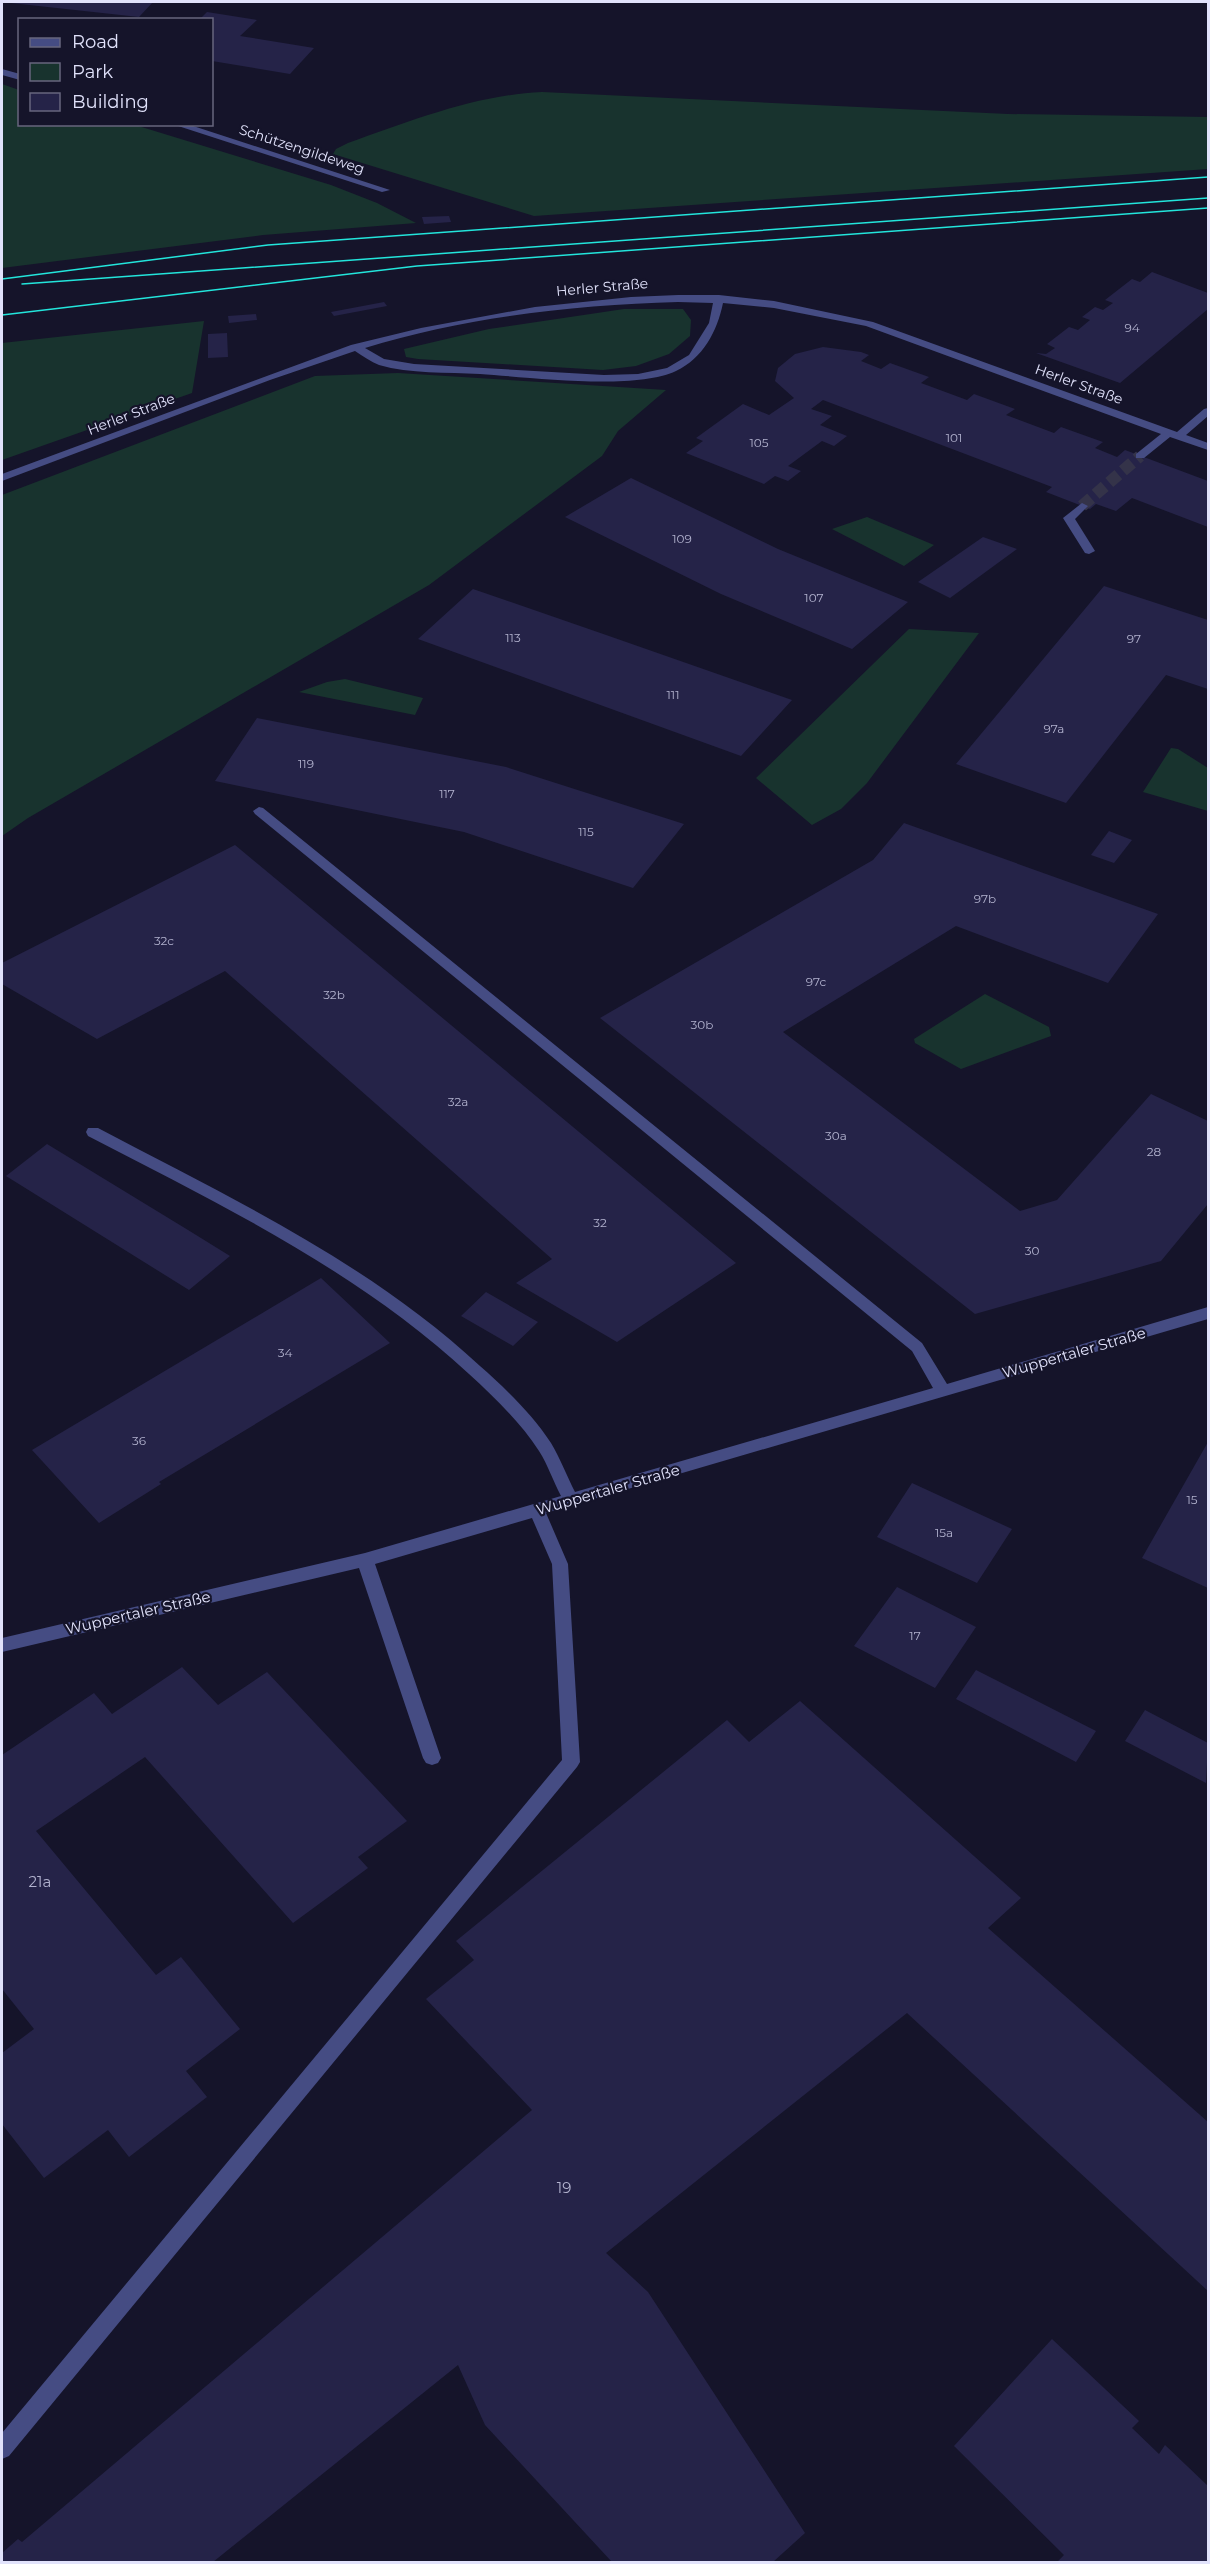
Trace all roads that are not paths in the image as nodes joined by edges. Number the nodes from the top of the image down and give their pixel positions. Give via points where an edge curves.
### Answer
1 (2, 72) edge
2 (18, 76) edge
3 (182, 126) edge
4 (385, 190) dead end
5 (719, 298) junction
6 (356, 347) junction
7 (1209, 411) edge
8 (1173, 435) junction
9 (1209, 447) edge
10 (1140, 456) tunnel mouth
11 (2, 478) edge
12 (1082, 506) tunnel mouth
13 (1089, 550) dead end
14 (259, 811) dead end
15 (93, 1132) dead end
16 (1209, 1313) edge
17 (943, 1391) junction
18 (571, 1501) junction
19 (537, 1510) junction
20 (365, 1560) junction
21 (2, 1645) edge
22 (432, 1758) dead end
23 (2, 2449) edge

1 - 2 street
3 - 4 street, Schützengildeweg
5 - 6 street, Herler Straße via 622,298 548,307
5 - 6 street via 714,323 693,357 670,370 638,377 414,367 381,362
5 - 8 street, Herler Straße via 832,313 869,324
6 - 11 street, Herler Straße
7 - 8 street
8 - 9 street, Herler Straße
8 - 10 street
12 - 13 street via 1069,518
14 - 17 street via 917,1347
15 - 18 street via 306,1244 389,1297 458,1351 541,1442
16 - 17 street, Wuppertaler Straße
17 - 18 street, Wuppertaler Straße
18 - 19 street, Wuppertaler Straße
19 - 20 street, Wuppertaler Straße
19 - 23 street via 560,1564 571,1762
20 - 21 street, Wuppertaler Straße
20 - 22 street

